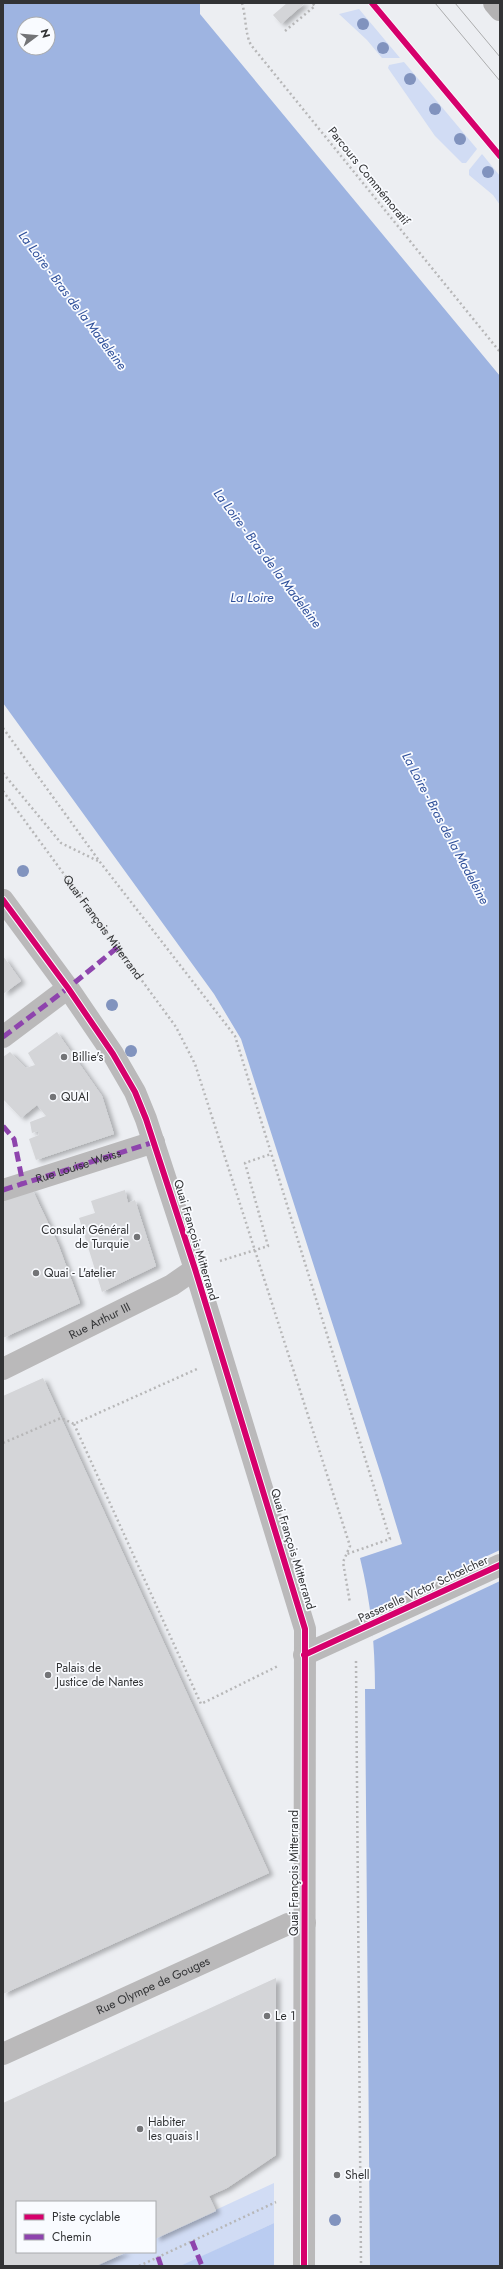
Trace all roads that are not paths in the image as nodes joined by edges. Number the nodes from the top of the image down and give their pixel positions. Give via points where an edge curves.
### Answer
1 (494, 3) edge
2 (500, 10) edge
3 (3, 900) edge
4 (68, 988) junction
5 (3, 1037) edge
6 (154, 1142) junction
7 (3, 1190) edge
8 (195, 1269) junction
9 (3, 1369) edge
10 (500, 1565) edge
11 (304, 1655) junction
12 (305, 1923) junction
13 (3, 2054) edge
14 (304, 2266) edge

1 - 2 main road
3 - 4 street, Quai François Mitterrand
4 - 5 street
4 - 6 street, Quai François Mitterrand via 113,1054 134,1092
6 - 7 street, Rue Louise Weiss
6 - 8 street, Quai François Mitterrand
8 - 9 street, Rue Arthur III via 172,1285
8 - 11 street, Quai François Mitterrand via 303,1620
10 - 11 street, Passerelle Victor Schœlcher
11 - 12 street, Quai François Mitterrand
12 - 13 street, Rue Olympe de Gouges via 288,1924
12 - 14 street, Quai François Mitterrand

